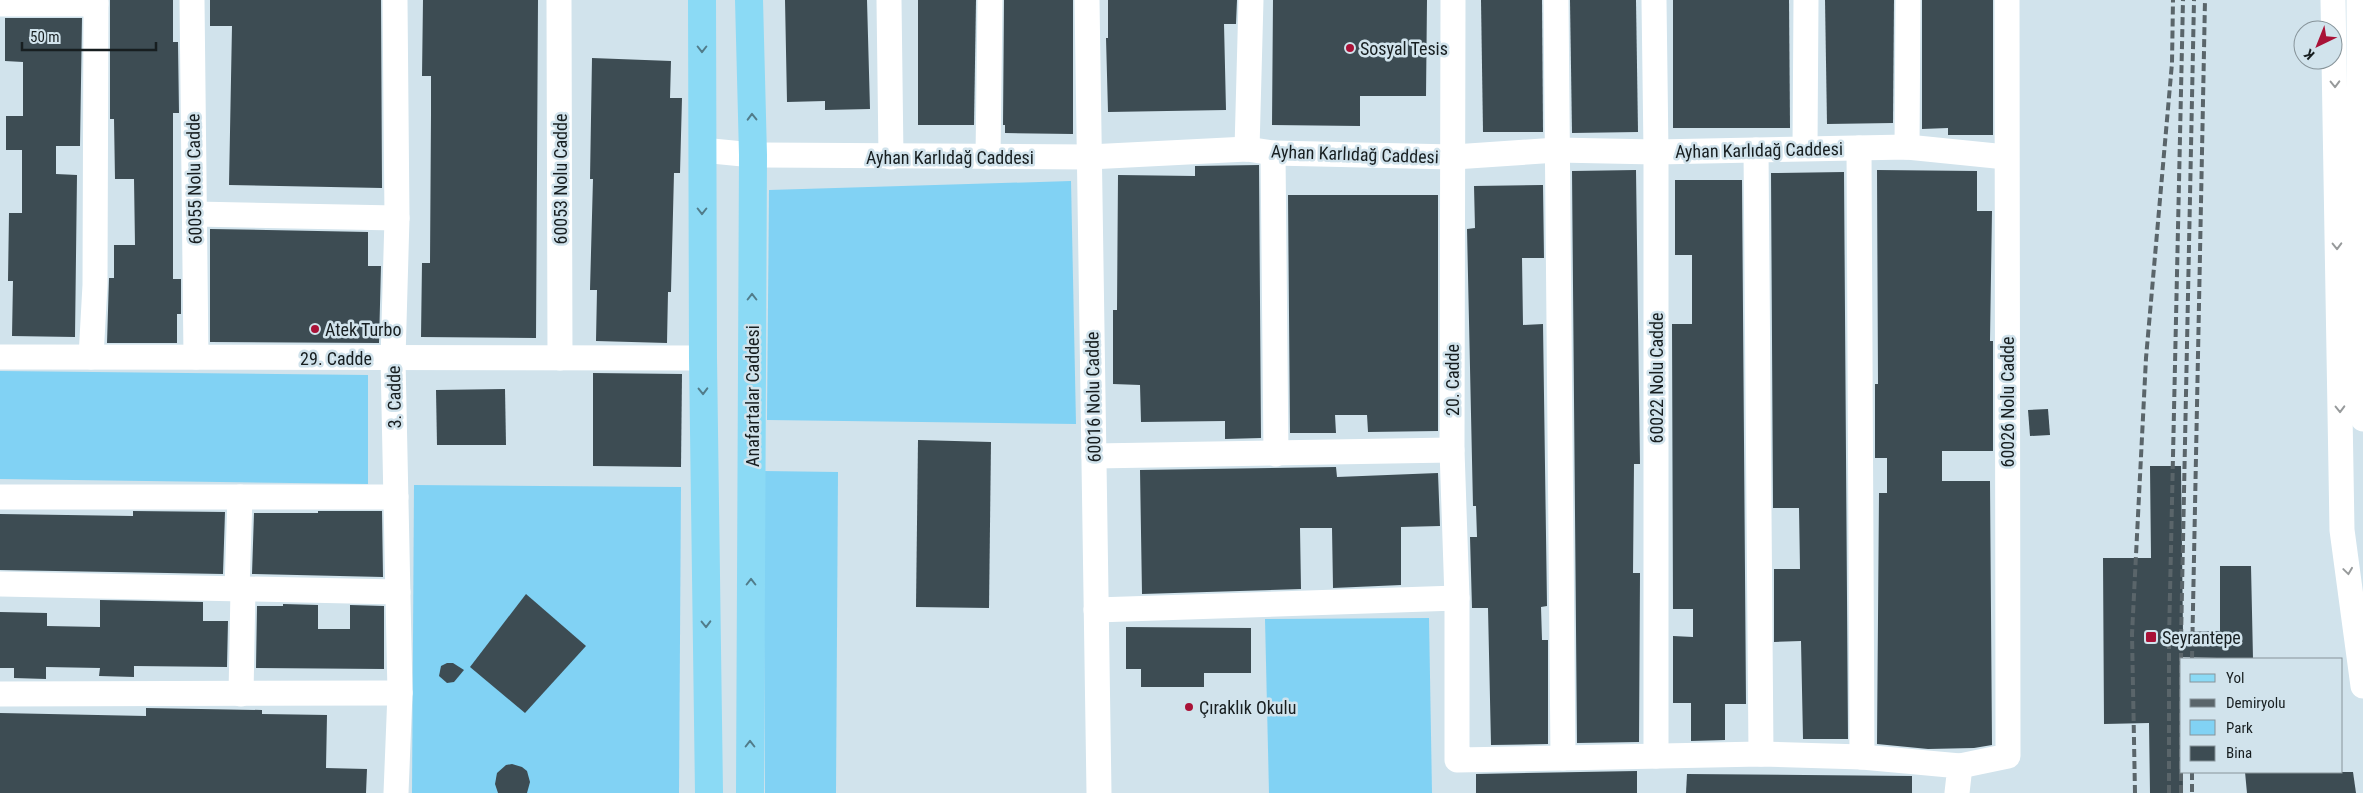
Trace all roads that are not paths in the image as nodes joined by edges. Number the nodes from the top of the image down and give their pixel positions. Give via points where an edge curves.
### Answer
1 (192, 0) edge
2 (395, 0) edge
3 (559, 0) edge
4 (702, 0) edge
5 (749, 0) edge
6 (889, 0) edge
7 (990, 0) edge
8 (1087, 0) edge
9 (1251, 0) edge
10 (1453, 0) edge
11 (1556, 0) edge
12 (1654, 0) edge
13 (1806, 0) edge
14 (1908, 0) edge
15 (2007, 0) edge
16 (2333, 0) edge
17 (2359, 0) edge
18 (96, 2) edge
19 (0, 4) edge
20 (1907, 147) junction
21 (1805, 148) junction
22 (1859, 148) junction
23 (1247, 149) junction
24 (702, 150) junction
25 (1557, 150) junction
26 (1756, 150) junction
27 (1656, 152) junction
28 (1274, 153) junction
29 (753, 155) junction
30 (1454, 156) junction
31 (891, 157) junction
32 (988, 157) junction
33 (1089, 157) junction
34 (2006, 157) junction
35 (195, 214) junction
36 (397, 218) junction
37 (0, 357) edge
38 (91, 357) junction
39 (196, 357) junction
40 (560, 358) junction
41 (703, 358) junction
42 (393, 359) junction
43 (2363, 419) edge
44 (1452, 450) junction
45 (1276, 454) junction
46 (1094, 456) junction
47 (0, 497) edge
48 (240, 497) junction
49 (396, 497) junction
50 (0, 584) edge
51 (240, 589) junction
52 (398, 592) junction
53 (1457, 598) junction
54 (1096, 610) junction
55 (2363, 686) edge
56 (400, 693) junction
57 (0, 694) edge
58 (241, 694) junction
59 (1761, 754) junction
60 (1656, 756) junction
61 (1862, 757) junction
62 (1562, 758) junction
63 (1960, 766) junction
64 (396, 793) edge
65 (708, 793) edge
66 (750, 793) edge
67 (1099, 793) edge
68 (1957, 793) edge

1 - 35 street, 60055 Nolu Cadde
2 - 36 street, 3. Cadde
3 - 40 street, 60053 Nolu Cadde
4 -> 24 main road
29 -> 5 main road, Anafartalar Caddesi
6 - 31 street
7 - 32 street
8 - 33 street, 60016 Nolu Cadde
9 - 23 street
10 - 30 street, 20. Cadde
11 - 25 street
12 - 27 street, 60022 Nolu Cadde
13 - 21 street
14 - 20 street
15 - 34 street, 60026 Nolu Cadde
16 -> 55 street via 2342,530
17 - 43 street
18 - 19 street
18 - 38 street via 95,285
20 - 22 street, Ayhan Karlıdağ Caddesi
20 - 34 street, Ayhan Karlıdağ Caddesi
21 - 22 street, Ayhan Karlıdağ Caddesi
21 - 26 street, Ayhan Karlıdağ Caddesi
22 - 61 street
23 - 28 street, Ayhan Karlıdağ Caddesi
23 - 33 street, Ayhan Karlıdağ Caddesi
24 - 29 street, Ayhan Karlıdağ Caddesi
24 -> 41 main road
25 - 27 street, Ayhan Karlıdağ Caddesi
25 - 30 street, Ayhan Karlıdağ Caddesi
25 - 62 street
26 - 27 street, Ayhan Karlıdağ Caddesi
26 - 59 street
27 - 60 street, 60022 Nolu Cadde
28 - 30 street, Ayhan Karlıdağ Caddesi
28 - 45 street
29 - 31 street, Ayhan Karlıdağ Caddesi
66 -> 29 main road, Anafartalar Caddesi
30 - 44 street, 20. Cadde
31 - 32 street, Ayhan Karlıdağ Caddesi
32 - 33 street, Ayhan Karlıdağ Caddesi
33 - 46 street, 60016 Nolu Cadde
34 - 63 street, 60026 Nolu Cadde via 2008,756
35 - 36 street
35 - 39 street, 60055 Nolu Cadde
36 - 42 street, 3. Cadde
37 - 38 street, 29. Cadde
38 - 39 street, 29. Cadde
39 - 42 street, 29. Cadde
40 - 41 street, 29. Cadde
40 - 42 street, 29. Cadde
41 -> 65 main road
42 - 49 street, 3. Cadde
44 - 45 street
44 - 53 street, 20. Cadde
45 - 46 street
46 - 54 street, 60016 Nolu Cadde
47 - 48 street
48 - 49 street
48 - 51 street
49 - 52 street, 3. Cadde
50 - 51 street
51 - 52 street
51 - 58 street
52 - 56 street, 3. Cadde
53 - 54 street
53 - 62 street, 20. Cadde via 1457,760
54 - 67 street, 60016 Nolu Cadde
56 - 58 street
56 - 64 street, 3. Cadde
57 - 58 street
59 - 60 street
59 - 61 street
60 - 62 street
61 - 63 street
63 - 68 street

